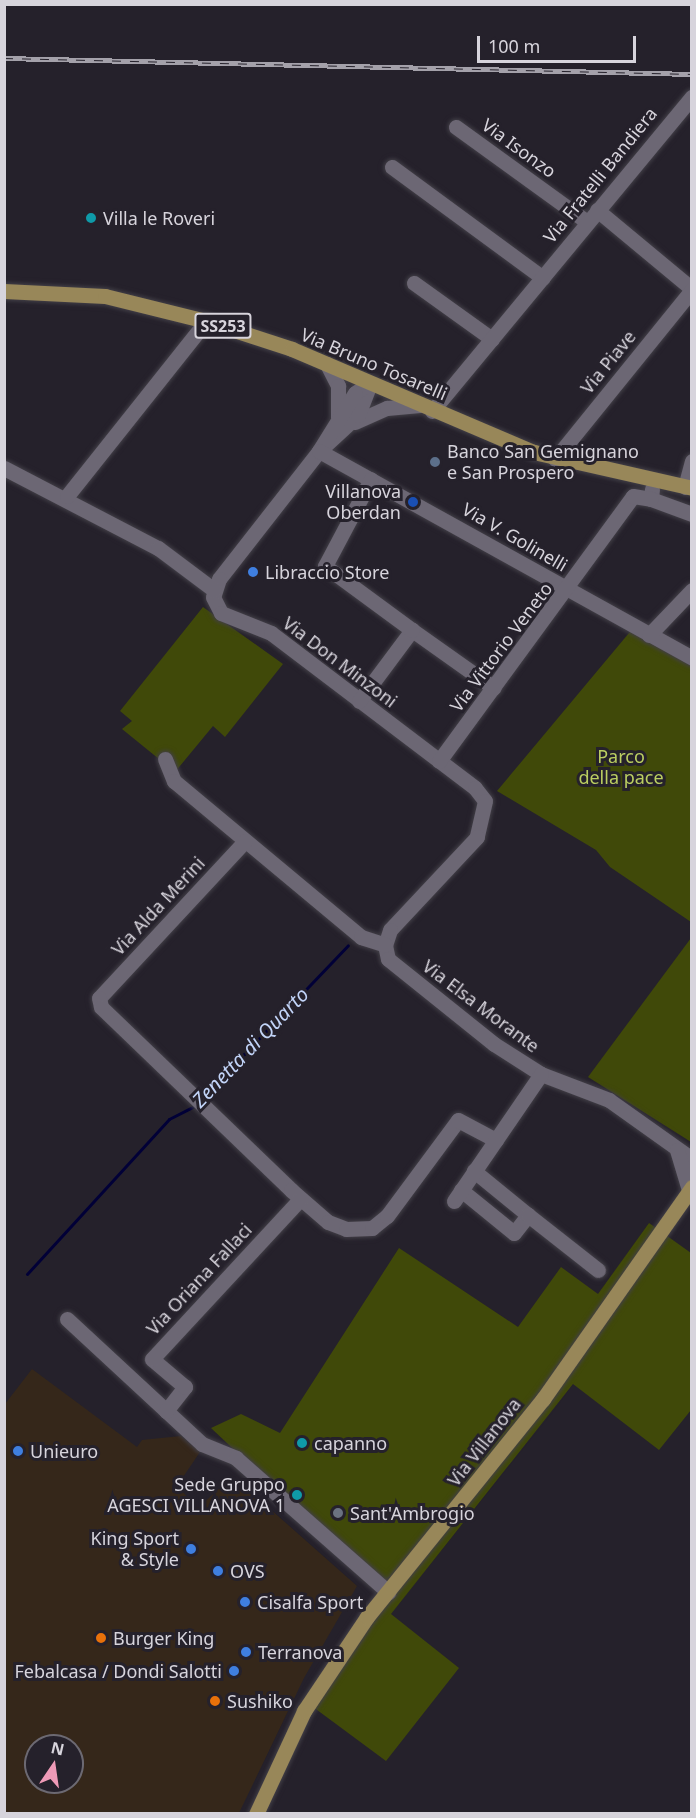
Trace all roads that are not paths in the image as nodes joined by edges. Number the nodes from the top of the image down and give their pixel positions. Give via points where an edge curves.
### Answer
1 (690, 97) edge
2 (456, 127) dead end
3 (392, 167) dead end
4 (592, 216) junction
5 (543, 278) junction
6 (414, 284) dead end
7 (692, 289) edge
8 (4, 291) edge
9 (206, 321) junction
10 (492, 339) junction
11 (327, 364) junction
12 (370, 383) junction
13 (426, 408) junction
14 (344, 422) junction
15 (319, 451) junction
16 (555, 459) junction
17 (692, 461) edge
18 (4, 468) edge
19 (371, 479) junction
20 (654, 480) junction
21 (688, 487) edge
22 (67, 496) junction
23 (651, 499) junction
24 (692, 514) edge
25 (214, 590) junction
26 (568, 590) junction
27 (692, 590) edge
28 (412, 630) junction
29 (650, 634) junction
30 (692, 657) edge
31 (494, 688) junction
32 (359, 701) junction
33 (165, 759) dead end
34 (439, 761) junction
35 (245, 841) junction
36 (386, 952) junction
37 (541, 1074) junction
38 (496, 1140) junction
39 (677, 1150) junction
40 (692, 1159) edge
41 (474, 1171) junction
42 (690, 1189) edge
43 (300, 1199) junction
44 (528, 1215) junction
45 (598, 1270) dead end
46 (67, 1319) dead end
47 (166, 1411) junction
48 (388, 1592) junction
49 (256, 1814) edge

1 - 4 street, Via Fratelli Bandiera
2 - 4 street, Via Isonzo
3 - 5 street
4 - 5 street, Via Fratelli Bandiera
4 - 7 street, Via Isonzo
5 - 10 street, Via Fratelli Bandiera
6 - 10 street
7 - 16 street, Via Piave
8 - 9 main road, Via Bruno Tosarelli / SS253 via 76,292
9 - 11 main road, Via Bruno Tosarelli / SS253
9 - 22 street
10 - 13 street, Via Fratelli Bandiera
11 - 12 main road, Via Bruno Tosarelli / SS253
11 - 14 street via 338,386
12 - 13 main road, Via Bruno Tosarelli / SS253
12 - 14 street
13 - 14 street via 387,408
13 - 16 main road, Via Bruno Tosarelli / SS253
14 - 15 street
15 - 19 street, Via V. Golinelli
15 - 25 street
16 - 20 main road, Via Bruno Tosarelli / SS253
17 - 21 street
18 - 22 street, Via Don Minzoni
19 - 26 street, Via V. Golinelli
19 - 28 street via 325,566
20 - 21 main road, Via Bruno Tosarelli / SS253
20 - 23 street
22 - 25 street, Via Don Minzoni via 158,548
23 - 24 street
23 - 26 street, Via Vittorio Veneto via 633,496
25 - 32 street, Via Don Minzoni via 221,613 271,633
26 - 29 street, Via V. Golinelli
26 - 31 street, Via Vittorio Veneto
27 - 29 street
28 - 31 street
28 - 32 street
29 - 30 street, Via V. Golinelli
31 - 34 street, Via Vittorio Veneto
32 - 34 street, Via Don Minzoni
33 - 35 street, Via Elsa Morante via 174,781
34 - 36 street, Via Don Minzoni via 475,788 486,815 477,837 390,930
35 - 36 street, Via Elsa Morante
35 - 43 street, Via Alda Merini via 99,998 101,1007
36 - 37 street, Via Elsa Morante via 494,1044
37 - 38 street
37 - 39 street, Via Elsa Morante via 609,1100
38 - 41 street
38 - 43 street via 458,1120 387,1216 372,1228 346,1229 328,1222
39 - 40 street, Via Elsa Morante
39 - 42 street
41 - 44 street
41 - 44 street via 457,1196 514,1233
42 - 48 main road, Via Villanova via 550,1390
43 - 47 street, Via Oriana Fallaci via 152,1359 185,1387
44 - 45 street
46 - 47 street
47 - 48 street via 202,1444 236,1458
48 - 49 main road, Via Villanova via 304,1711

